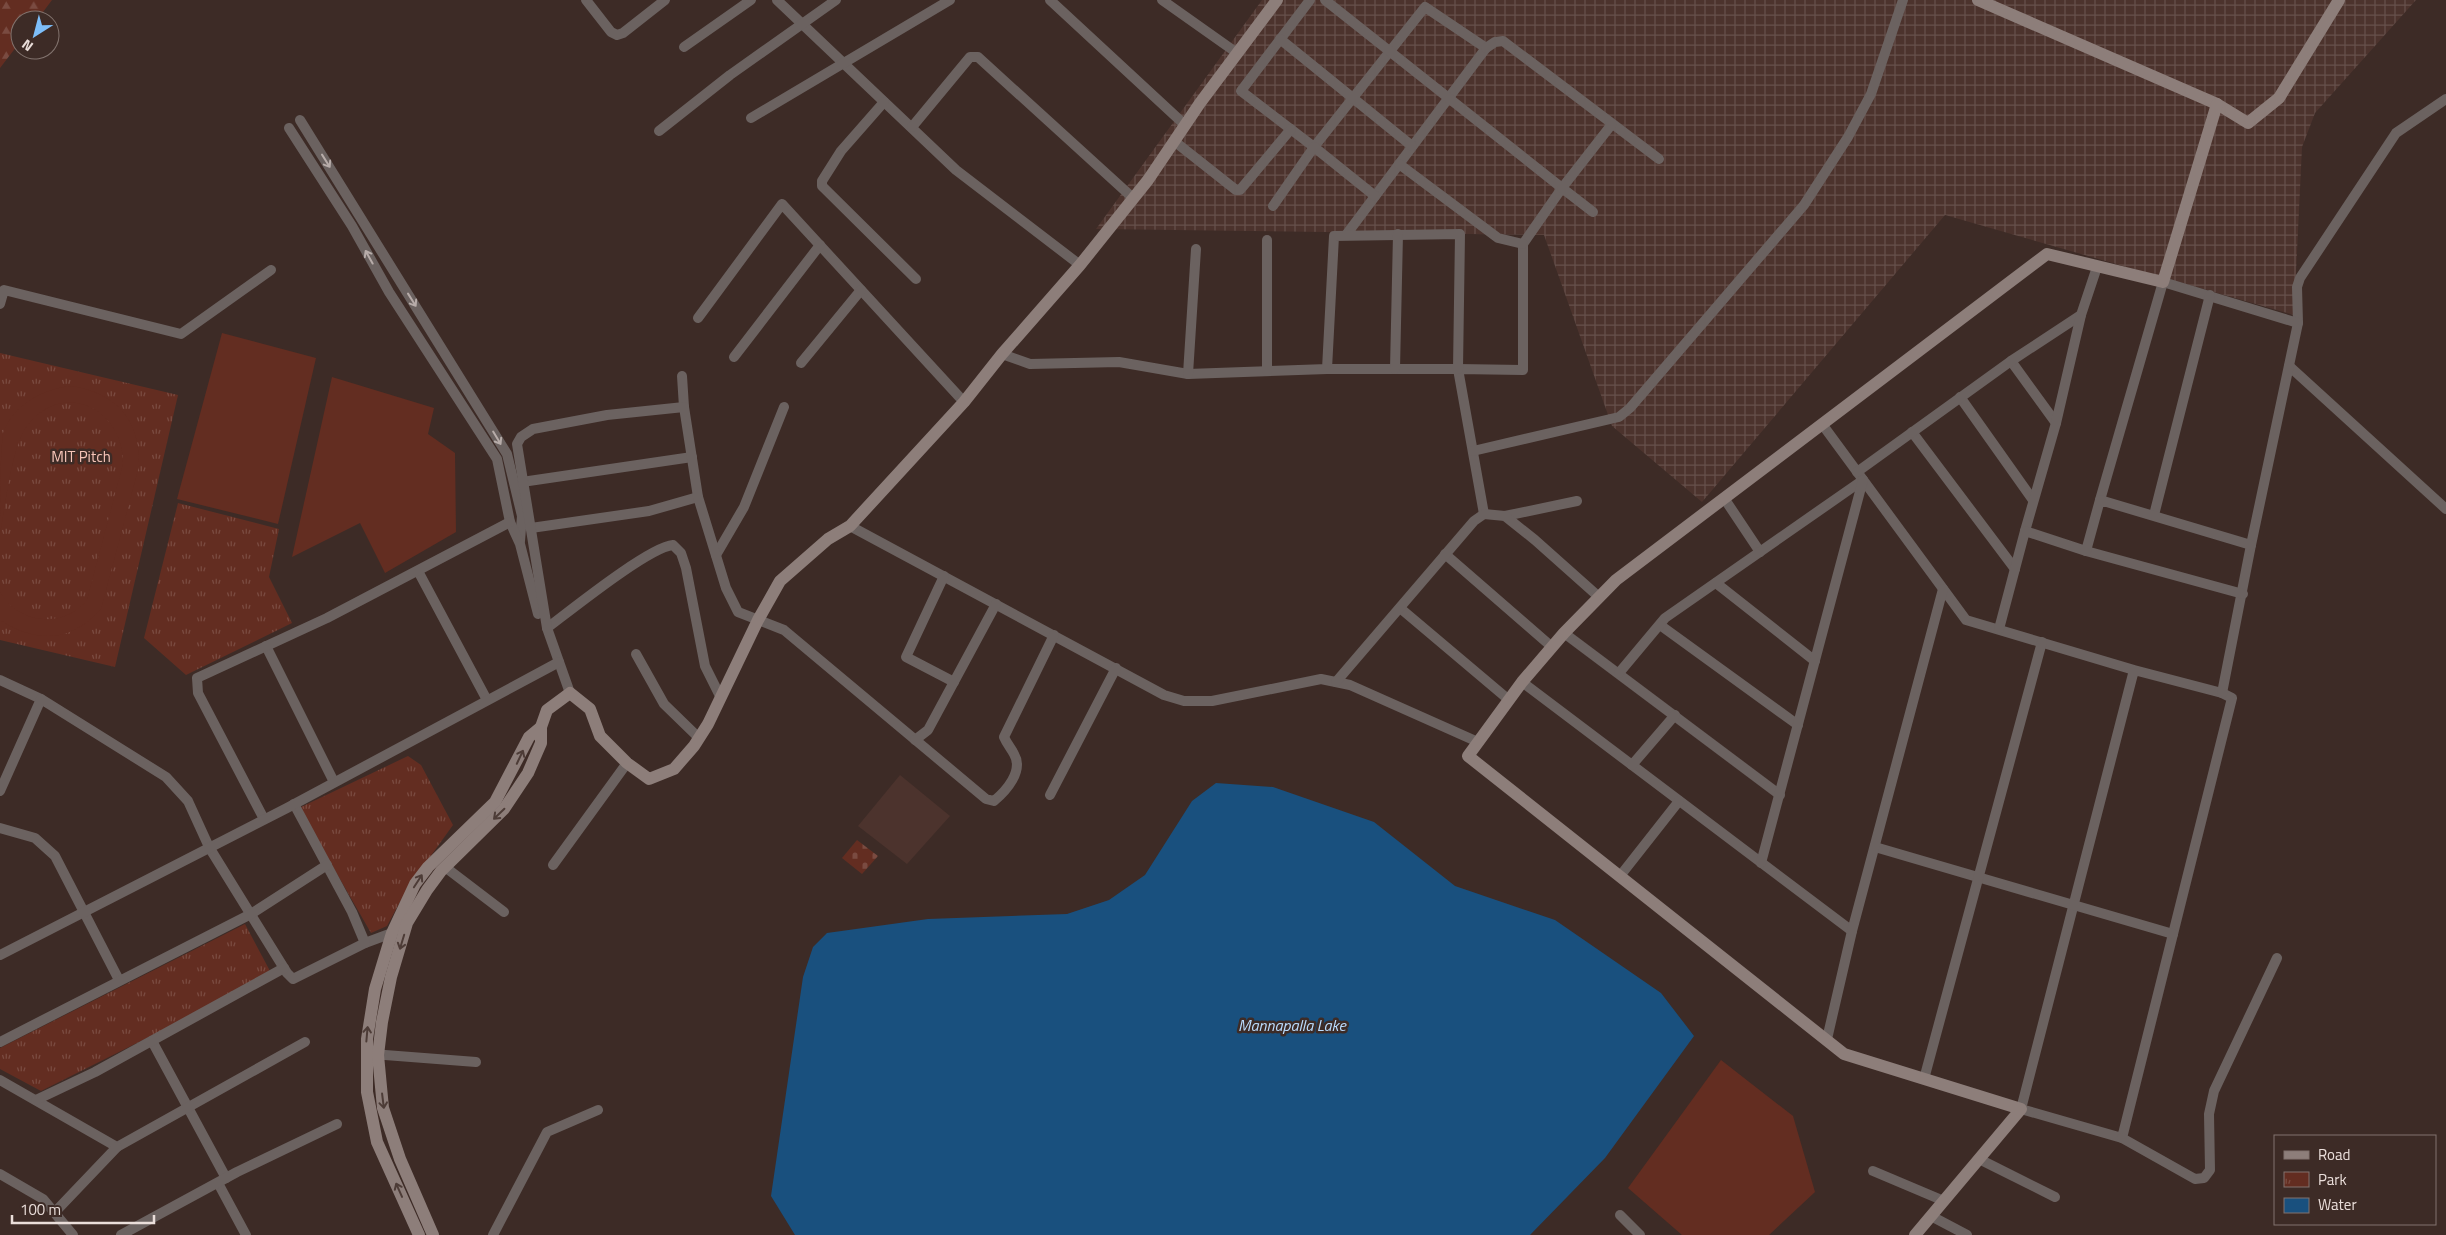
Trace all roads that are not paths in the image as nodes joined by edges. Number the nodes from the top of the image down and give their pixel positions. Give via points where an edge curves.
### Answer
1 (586, 0) edge
2 (665, 0) edge
3 (751, 0) edge
4 (777, 0) edge
5 (836, 0) edge
6 (950, 0) edge
7 (1050, 0) edge
8 (1162, 0) edge
9 (1277, 0) edge
10 (1310, 0) edge
11 (1325, 0) edge
12 (1903, 0) edge
13 (1978, 0) edge
14 (2340, 0) edge
15 (802, 24) junction
16 (1280, 39) junction
17 (684, 48) dead end
18 (1486, 48) junction
19 (1390, 52) junction
20 (1237, 53) junction
21 (845, 64) junction
22 (1354, 98) junction
23 (1448, 98) junction
24 (2446, 100) edge
25 (884, 102) junction
26 (2218, 104) junction
27 (751, 118) dead end
28 (300, 120) dead end
29 (1612, 124) junction
30 (1185, 125) junction
31 (912, 127) junction
32 (289, 128) dead end
33 (1291, 129) junction
34 (659, 131) dead end
35 (1174, 140) junction
36 (1412, 146) junction
37 (1314, 147) junction
38 (1659, 160) dead end
39 (1399, 164) junction
40 (1562, 188) junction
41 (1375, 196) junction
42 (1133, 198) junction
43 (1273, 206) dead end
44 (1593, 212) dead end
45 (1398, 234) junction
46 (1346, 235) junction
47 (1267, 240) dead end
48 (1523, 244) junction
49 (820, 246) junction
50 (1196, 249) dead end
51 (1080, 265) junction
52 (2097, 267) junction
53 (271, 270) dead end
54 (916, 279) dead end
55 (2163, 282) junction
56 (861, 290) junction
57 (2210, 295) junction
58 (0, 304) edge
59 (2081, 315) junction
60 (698, 318) dead end
61 (2298, 323) junction
62 (1002, 354) junction
63 (734, 357) dead end
64 (2011, 361) junction
65 (801, 363) dead end
66 (2289, 366) junction
67 (1327, 369) junction
68 (1395, 369) junction
69 (1458, 369) junction
70 (1267, 371) junction
71 (1188, 374) junction
72 (682, 376) dead end
73 (1960, 397) junction
74 (964, 402) junction
75 (684, 407) junction
76 (784, 407) dead end
77 (2056, 423) junction
78 (1822, 424) junction
79 (1912, 432) junction
80 (1473, 451) junction
81 (692, 457) junction
82 (1860, 476) junction
83 (522, 482) junction
84 (698, 497) junction
85 (1724, 498) junction
86 (1577, 500) dead end
87 (2033, 500) junction
88 (2100, 500) junction
89 (2446, 509) edge
90 (1484, 514) junction
91 (2154, 515) junction
92 (1505, 516) junction
93 (510, 522) junction
94 (850, 526) junction
95 (531, 528) junction
96 (2025, 531) junction
97 (520, 544) junction
98 (2251, 545) junction
99 (2086, 551) junction
100 (1760, 552) junction
101 (1446, 554) junction
102 (716, 555) junction
103 (2015, 569) junction
104 (418, 571) junction
105 (944, 576) junction
106 (1716, 583) junction
107 (1944, 589) junction
108 (2242, 594) junction
109 (1598, 598) junction
110 (996, 604) junction
111 (1400, 608) junction
112 (758, 620) junction
113 (1660, 625) junction
114 (547, 628) junction
115 (1998, 629) junction
116 (1564, 633) junction
117 (1054, 635) junction
118 (2042, 642) junction
119 (266, 646) junction
120 (1552, 647) junction
121 (636, 654) dead end
122 (1815, 661) junction
123 (556, 664) junction
124 (1116, 668) junction
125 (2134, 670) junction
126 (1620, 673) junction
127 (0, 680) edge
128 (954, 682) junction
129 (1336, 682) junction
130 (1522, 682) junction
131 (570, 693) junction
132 (2222, 693) junction
133 (721, 698) junction
134 (41, 699) junction
135 (487, 700) junction
136 (1509, 700) junction
137 (1675, 715) junction
138 (1798, 725) junction
139 (541, 727) junction
140 (699, 738) junction
141 (915, 740) junction
142 (1478, 742) junction
143 (627, 763) junction
144 (1632, 765) junction
145 (334, 782) junction
146 (0, 791) edge
147 (1050, 795) dead end
148 (1780, 795) junction
149 (1679, 801) junction
150 (294, 804) junction
151 (264, 819) junction
152 (0, 828) edge
153 (210, 847) junction
154 (1874, 848) junction
155 (1761, 863) junction
156 (327, 865) junction
157 (553, 865) dead end
158 (445, 867) junction
159 (1620, 876) junction
160 (1978, 878) junction
161 (2073, 905) junction
162 (84, 912) junction
163 (504, 912) dead end
164 (251, 914) junction
165 (1852, 931) junction
166 (392, 932) junction
167 (2173, 934) junction
168 (365, 944) junction
169 (0, 955) edge
170 (2277, 958) dead end
171 (284, 968) junction
172 (120, 980) junction
173 (1827, 1040) junction
174 (152, 1041) junction
175 (0, 1042) edge
176 (305, 1042) dead end
177 (372, 1054) junction
178 (476, 1062) dead end
179 (1924, 1079) junction
180 (0, 1080) edge
181 (36, 1100) junction
182 (188, 1106) junction
183 (2021, 1109) junction
184 (598, 1110) dead end
185 (337, 1124) dead end
186 (2122, 1138) junction
187 (118, 1147) junction
188 (1979, 1159) junction
189 (1873, 1171) dead end
190 (0, 1174) edge
191 (222, 1180) junction
192 (2055, 1198) dead end
193 (1944, 1201) junction
194 (54, 1212) junction
195 (1620, 1215) dead end
196 (1931, 1216) junction
197 (73, 1235) edge
198 (121, 1235) edge
199 (246, 1235) edge
200 (419, 1235) edge
201 (433, 1235) edge
202 (494, 1235) edge
203 (1640, 1235) edge
204 (1915, 1235) edge
205 (1967, 1235) edge

1 - 2 street via 616,35
3 - 17 street
4 - 15 street
5 - 15 street
6 - 21 street
7 - 30 street
8 - 20 street
9 - 20 street
10 - 16 street
11 - 19 street
12 - 80 street via 1871,94 1848,137 1804,205 1630,408 1619,418
13 - 26 street
14 - 26 street via 2279,98 2248,123
15 - 21 street
15 - 34 street
16 - 22 street
16 - 33 street via 1241,91
18 - 19 street via 1425,7
18 - 23 street
18 - 29 street via 1503,41
19 - 22 street
19 - 23 street
20 - 30 street
21 - 25 street
21 - 27 street
22 - 36 street
22 - 37 street
23 - 36 street
23 - 40 street
24 - 61 street via 2396,133 2300,278 2297,287
25 - 31 street
25 - 54 street via 841,151 822,186
26 - 55 street
28 -> 97 street via 507,454 522,516
29 - 38 street
29 - 40 street
30 - 35 street
31 - 42 street via 970,57 978,57
31 - 51 street via 956,170
93 -> 32 street via 497,459 388,292 352,226
33 - 35 street via 1240,190
33 - 37 street
35 - 42 street
36 - 39 street
37 - 41 street
37 - 43 street
39 - 41 street
39 - 48 street via 1498,238
40 - 44 street
40 - 48 street
41 - 46 street
42 - 51 street
45 - 46 street
45 - 68 street
45 - 69 street via 1460,234
46 - 67 street via 1334,236
47 - 70 street
48 - 69 street via 1523,370
49 - 56 street
49 - 60 street via 782,204
49 - 63 street
50 - 71 street
51 - 62 street
52 - 55 street
52 - 59 street
52 - 78 street via 2048,254
53 - 58 street via 181,334 4,290
55 - 57 street
55 - 88 street
56 - 65 street
56 - 74 street
57 - 61 street
57 - 91 street
59 - 64 street
59 - 77 street
61 - 66 street
62 - 71 street via 1030,364 1119,362
62 - 74 street
64 - 73 street
64 - 77 street
66 - 89 street
66 - 98 street
67 - 68 street
67 - 70 street
68 - 69 street
69 - 80 street
70 - 71 street
72 - 75 street
73 - 79 street
73 - 87 street
74 - 94 street
75 - 81 street
75 - 83 street via 607,415 533,429 517,444
76 - 102 street via 744,507
77 - 87 street
78 - 82 street
78 - 85 street
79 - 82 street
79 - 103 street
80 - 90 street
81 - 83 street
81 - 84 street
82 - 100 street
82 - 107 street
82 - 122 street
83 - 95 street
84 - 95 street via 649,511
84 - 102 street
85 - 100 street
85 - 109 street via 1616,580
86 - 92 street
87 - 96 street
88 - 91 street
88 - 99 street
90 - 92 street
90 - 101 street via 1474,520
91 - 98 street
92 - 109 street
93 - 97 street
93 - 104 street
94 - 105 street
94 - 112 street via 828,539 780,581
95 - 114 street
96 - 99 street
96 - 103 street
97 - 123 street
98 - 108 street
99 - 108 street
100 - 106 street
101 - 111 street
101 - 120 street
102 - 112 street via 726,588 738,612
103 - 115 street
104 - 119 street
104 - 135 street
105 - 110 street
105 - 128 street via 906,657
106 - 113 street
106 - 122 street
107 - 115 street via 1966,620
107 - 154 street
108 - 132 street
109 - 116 street
110 - 117 street
110 - 128 street
111 - 129 street
111 - 136 street
112 - 133 street
112 - 141 street via 784,630
113 - 126 street
113 - 138 street
114 - 123 street
114 - 133 street via 639,562 664,546 673,545 681,553 686,568 705,666
115 - 118 street
116 - 120 street
116 - 126 street
117 - 124 street
117 - 141 street via 1004,737 1017,767 1008,789 994,801 986,799
118 - 125 street
118 - 160 street
119 - 145 street
119 - 151 street via 198,678 198,693
120 - 130 street
121 - 140 street via 664,704
122 - 138 street
123 - 131 street
123 - 135 street
124 - 129 street via 1164,695 1184,701 1212,701 1321,679
124 - 147 street
125 - 132 street
125 - 161 street
126 - 137 street
127 - 134 street
128 - 141 street via 928,730
129 - 142 street via 1350,685
130 - 136 street
130 - 144 street
131 - 139 street via 547,710
131 - 143 street via 590,709 600,736
132 - 167 street via 2232,698
133 - 140 street
134 - 146 street
134 - 153 street via 166,777 188,802
135 - 145 street
136 - 142 street
137 - 144 street
137 - 148 street
138 - 148 street
139 -> 158 street via 540,742 528,772 504,809
166 -> 139 street via 415,884 428,867 495,802 529,736
140 - 143 street via 674,769 649,778
142 - 159 street via 1468,756
143 - 157 street
144 - 149 street
145 - 150 street
148 - 155 street
149 - 155 street
149 - 159 street
150 - 151 street
150 - 156 street
151 - 153 street
152 - 162 street via 35,838 55,856
153 - 162 street
153 - 164 street
154 - 160 street
154 - 165 street
155 - 165 street
156 - 164 street
156 - 168 street
158 - 163 street
158 -> 177 street via 407,923
159 - 173 street
160 - 161 street
160 - 179 street
161 - 167 street
161 - 183 street
162 - 169 street
162 - 172 street
164 - 171 street
164 - 172 street
165 - 173 street
166 - 168 street
177 -> 166 street via 369,1014
167 - 186 street
168 - 171 street via 293,979
170 - 186 street via 2214,1091 2209,1114 2210,1170 2204,1178 2195,1179
171 - 174 street
172 - 175 street
173 - 179 street via 1844,1054
174 - 181 street
174 - 182 street
176 - 182 street
177 - 178 street
200 -> 177 street via 377,1142 367,1092
177 -> 201 street via 383,1108 400,1159
179 - 183 street
180 - 181 street
181 - 187 street
182 - 187 street
182 - 191 street
183 - 186 street
183 - 188 street
184 - 202 street via 547,1132
185 - 191 street
187 - 194 street
188 - 192 street
188 - 193 street
189 - 193 street
190 - 194 street via 43,1199
191 - 198 street
191 - 199 street
193 - 196 street
194 - 197 street
195 - 203 street
196 - 204 street
196 - 205 street

